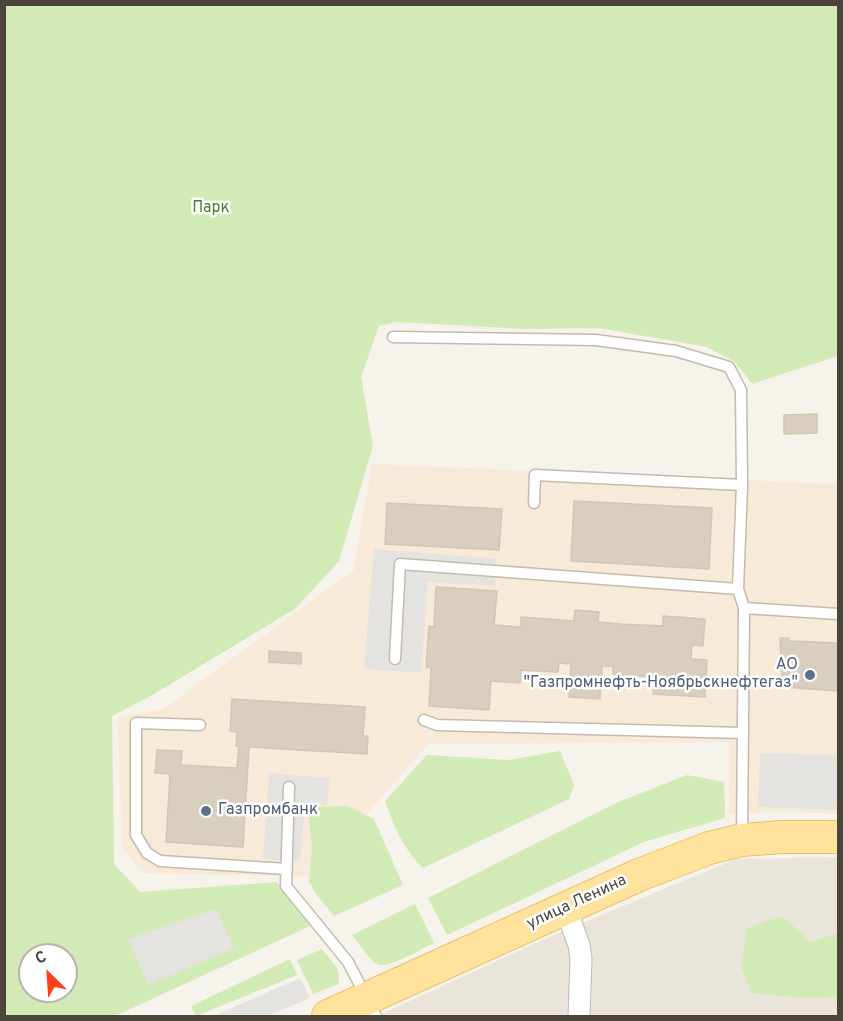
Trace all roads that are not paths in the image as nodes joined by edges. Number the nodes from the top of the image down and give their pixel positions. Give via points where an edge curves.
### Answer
1 (393, 336) dead end
2 (742, 485) junction
3 (534, 503) dead end
4 (738, 589) junction
5 (744, 608) junction
6 (838, 614) edge
7 (395, 659) dead end
8 (424, 720) dead end
9 (200, 725) dead end
10 (742, 734) junction
11 (289, 787) dead end
12 (838, 837) edge
13 (742, 840) junction
14 (286, 869) junction
15 (566, 909) junction
16 (371, 1008) edge
17 (328, 1017) edge
18 (579, 1017) edge

1 - 2 lane via 596,340 676,351 729,368 741,390
2 - 3 lane via 535,475
2 - 4 lane
4 - 5 lane
4 - 7 lane via 400,564
5 - 6 lane
5 - 10 lane
8 - 10 lane via 437,725
9 - 14 lane via 136,723 136,835 141,844 160,861
10 - 13 lane
11 - 14 lane
12 - 13 main road, улица Ленина
13 - 15 main road, улица Ленина via 676,860
14 - 16 lane via 286,886 348,962
15 - 16 main road, улица Ленина
15 - 18 street via 581,959
16 - 17 main road, улица Ленина

